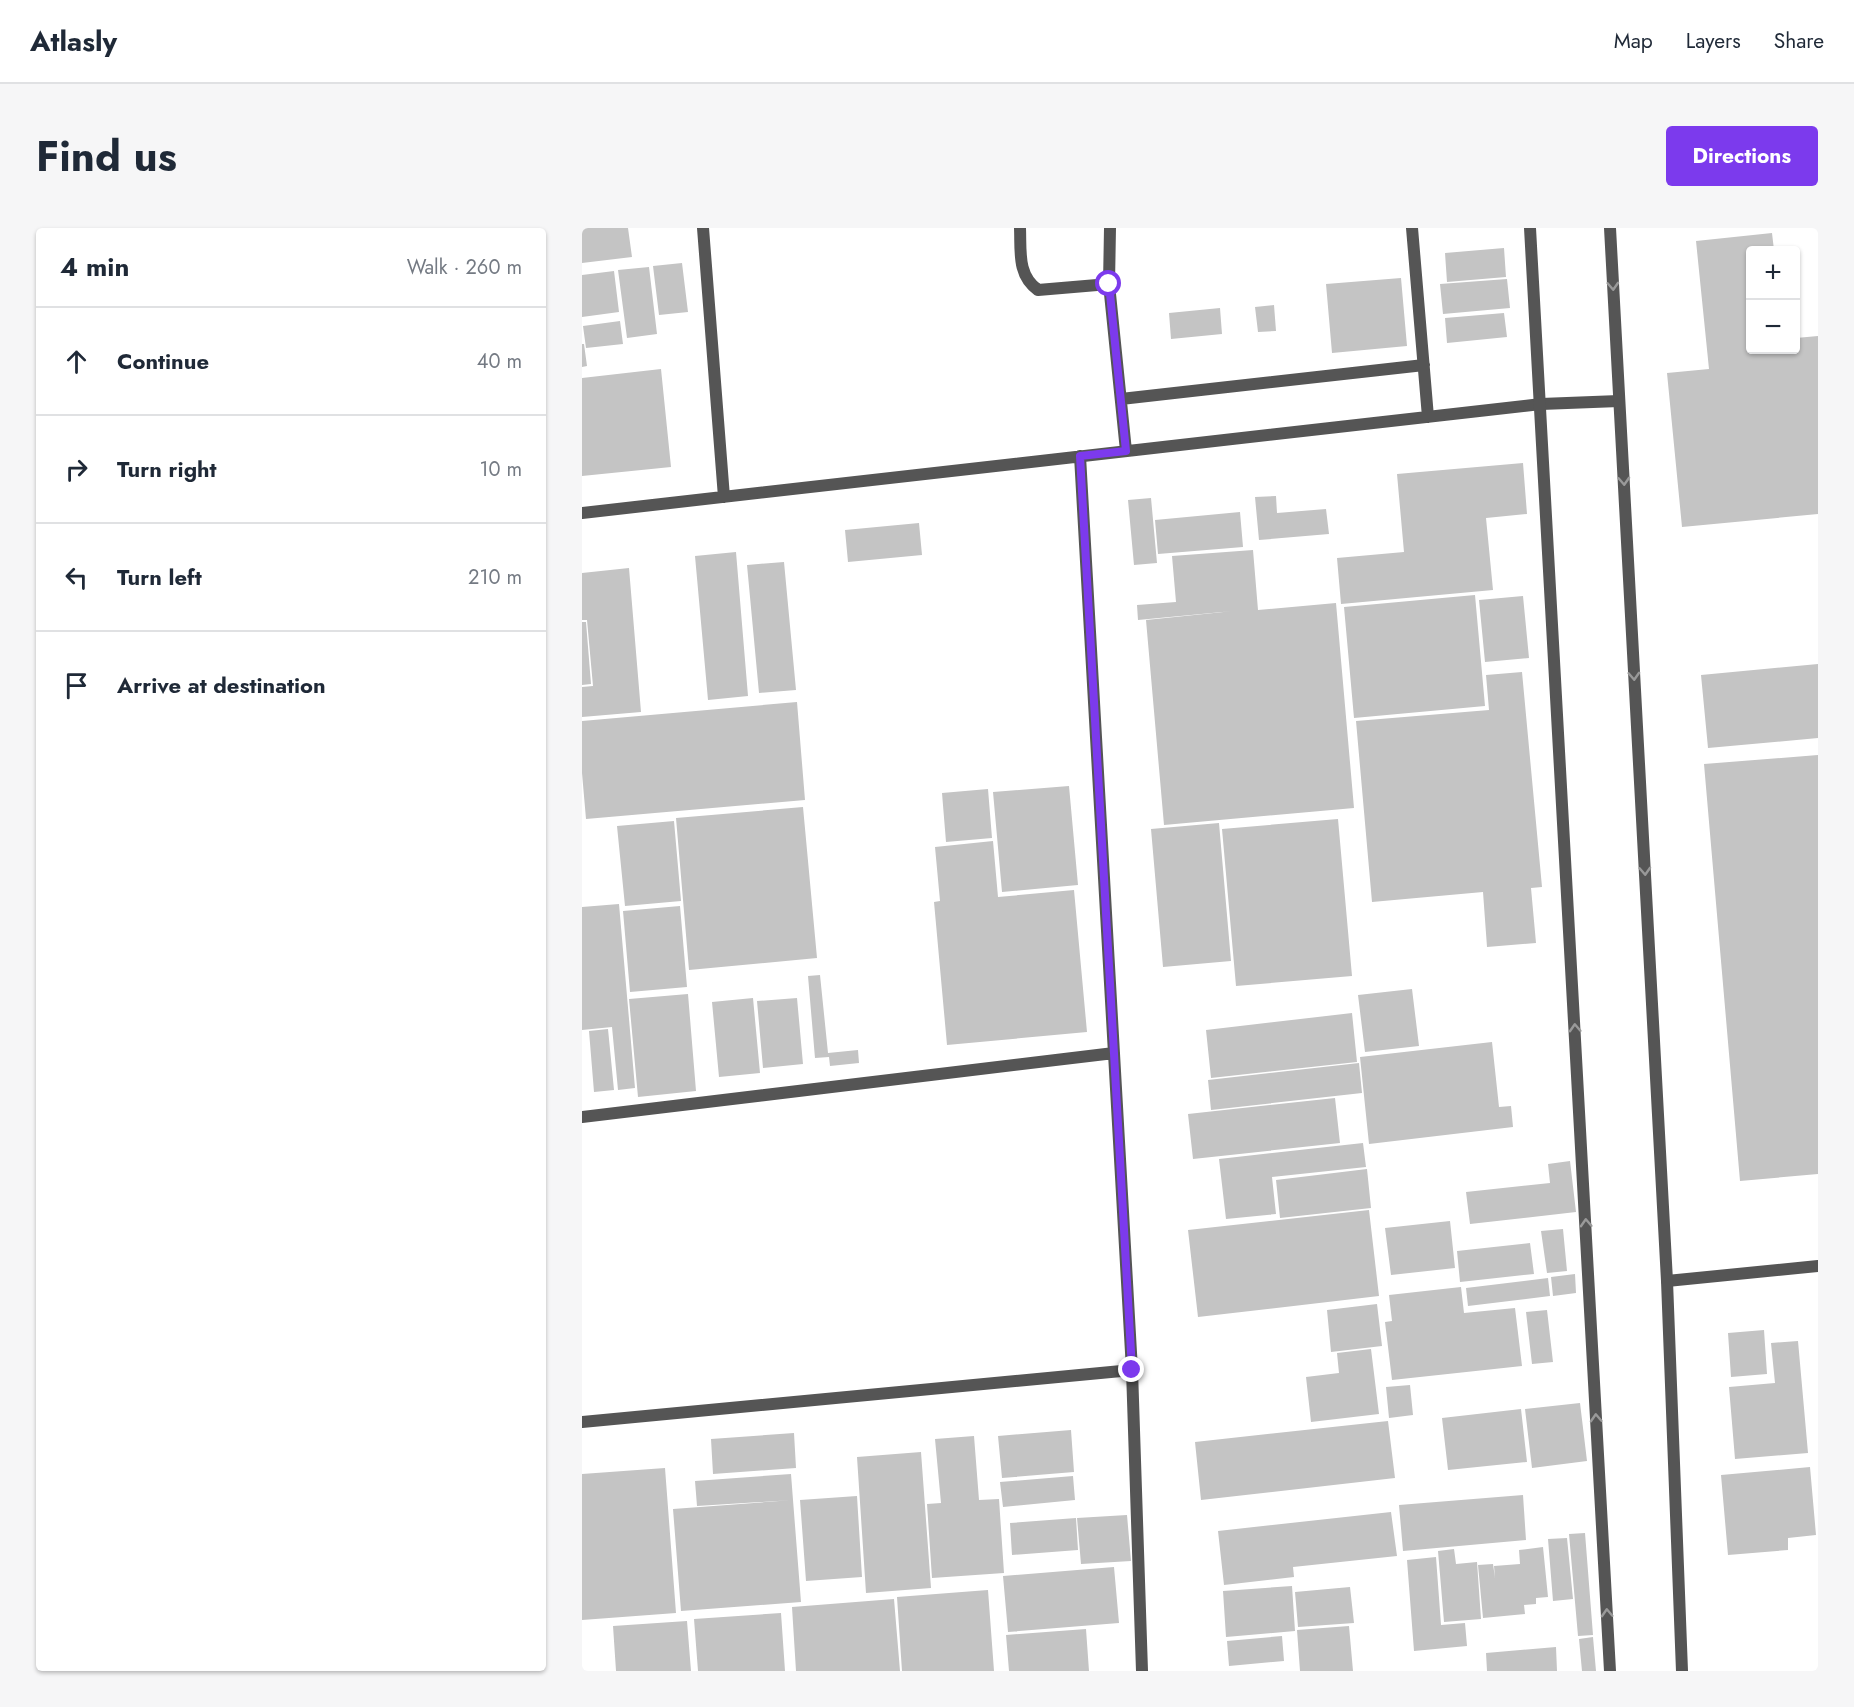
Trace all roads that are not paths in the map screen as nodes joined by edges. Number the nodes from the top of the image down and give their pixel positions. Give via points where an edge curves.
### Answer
1 (703, 228) edge
2 (1020, 228) edge
3 (1110, 228) edge
4 (1412, 228) edge
5 (1530, 228) edge
6 (1610, 228) edge
7 (1109, 284) junction
8 (1424, 365) junction
9 (1121, 399) junction
10 (1619, 401) junction
11 (1541, 404) junction
12 (1428, 417) junction
13 (1126, 451) junction
14 (1080, 456) junction
15 (724, 497) junction
16 (582, 513) edge
17 (1114, 1053) junction
18 (582, 1117) edge
19 (1818, 1266) edge
20 (1667, 1281) junction
21 (1132, 1370) junction
22 (582, 1422) edge
23 (1142, 1671) edge
24 (1610, 1671) edge
25 (1682, 1671) edge

1 - 15 street
2 - 7 street via 1022,268 1028,283 1038,290
3 - 7 street
4 - 8 street
5 - 11 street
6 -> 10 street
7 - 9 street
8 - 9 street
8 - 12 street
9 - 13 street
10 - 11 street
10 -> 20 street
11 - 12 street
24 -> 11 street
12 - 13 street
13 - 14 street
14 - 15 street
14 - 17 street
15 - 16 street
17 - 18 street
17 - 21 street
19 - 20 street
20 - 25 street
21 - 22 street
21 - 23 street

